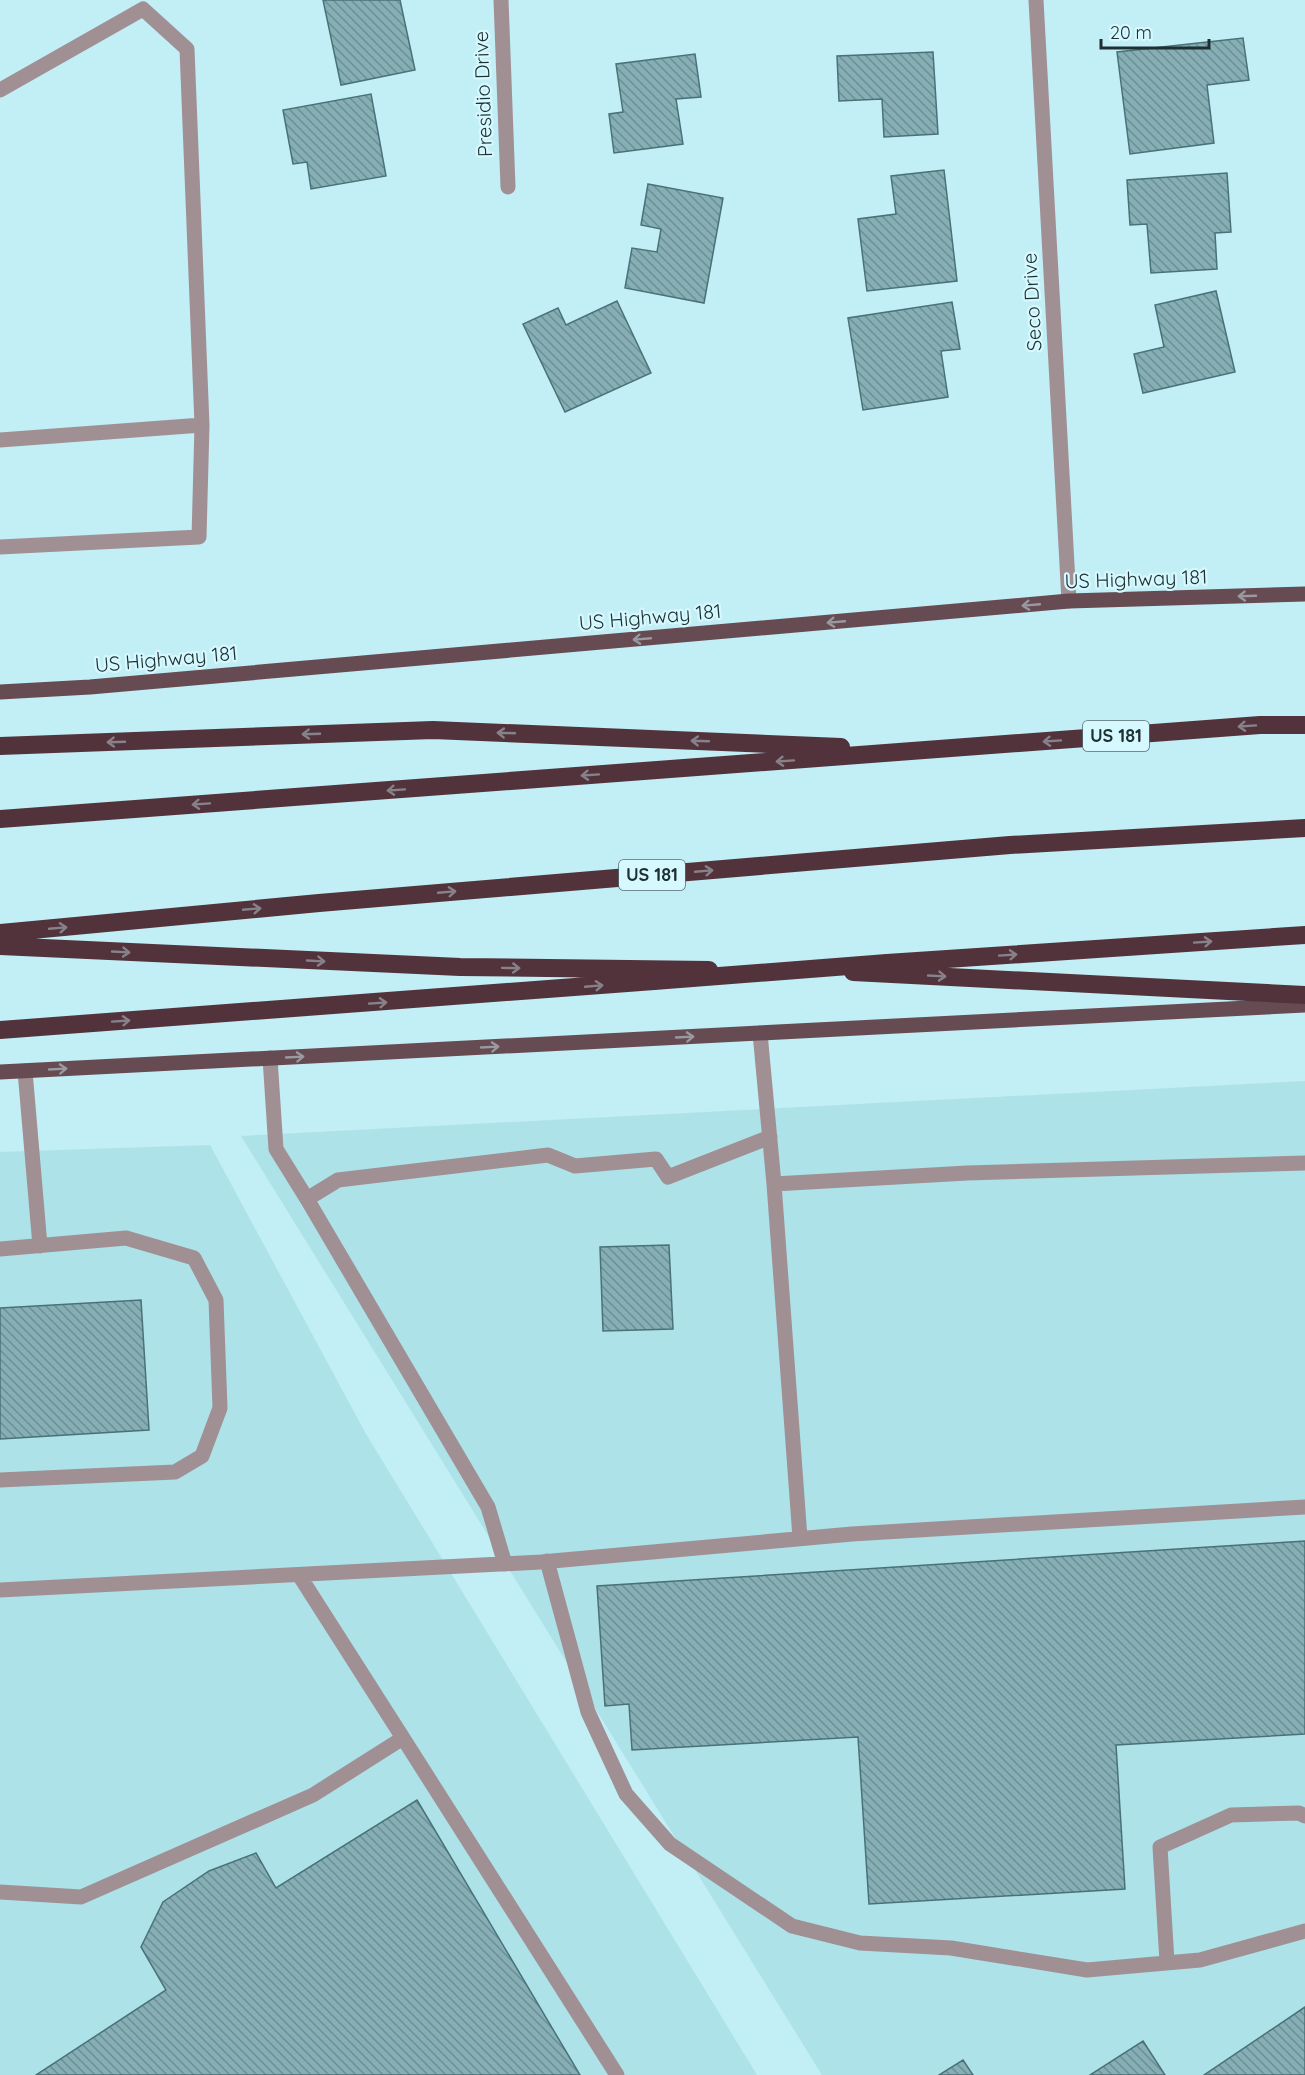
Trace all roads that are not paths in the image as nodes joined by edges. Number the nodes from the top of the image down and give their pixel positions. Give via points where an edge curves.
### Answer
1 (501, 0) edge
2 (1036, 0) edge
3 (0, 90) edge
4 (508, 187) dead end
5 (202, 425) junction
6 (0, 440) edge
7 (0, 547) edge
8 (1305, 594) edge
9 (1069, 601) junction
10 (0, 692) edge
11 (1305, 725) edge
12 (0, 746) edge
13 (927, 750) junction
14 (0, 819) edge
15 (1305, 828) edge
16 (0, 933) edge
17 (1305, 935) edge
18 (0, 946) edge
19 (1305, 995) edge
20 (1305, 1005) edge
21 (0, 1030) edge
22 (760, 1033) junction
23 (270, 1058) junction
24 (25, 1071) junction
25 (0, 1072) edge
26 (770, 1137) junction
27 (1305, 1162) edge
28 (774, 1184) junction
29 (307, 1198) junction
30 (40, 1246) junction
31 (0, 1249) edge
32 (0, 1480) edge
33 (1305, 1507) edge
34 (800, 1538) junction
35 (547, 1562) junction
36 (505, 1564) junction
37 (299, 1575) junction
38 (0, 1590) edge
39 (403, 1738) junction
40 (1305, 1816) edge
41 (0, 1892) edge
42 (1305, 1931) edge
43 (1167, 1962) junction
44 (617, 2075) edge

1 - 4 street, Presidio Drive
2 - 9 street, Seco Drive
3 - 5 street via 143,9 187,49
5 - 6 street
5 - 7 street via 199,537
8 -> 9 main road, US Highway 181
9 -> 10 main road, US Highway 181
11 -> 13 highway, US 181
13 -> 12 highway via 433,730
13 -> 14 highway, US 181
16 -> 15 highway, US 181 via 998,846
21 -> 17 highway, bridge
18 -> 19 highway via 460,967 849,971
20 - 22 main road
23 -> 22 main road
22 - 26 street
24 -> 23 main road
23 - 29 street via 276,1149
24 - 25 main road
24 - 30 street
26 - 28 street
26 - 29 street via 668,1177 656,1159 575,1166 548,1155 338,1180
27 - 28 street via 967,1173
28 - 34 street
29 - 36 street via 488,1507
30 - 31 street
30 - 32 street via 126,1238 194,1258 216,1300 220,1408 202,1456 175,1472
33 - 34 street
34 - 35 street
35 - 36 street
35 - 43 street via 588,1712 626,1794 670,1844 792,1926 860,1943 951,1948 1087,1970
36 - 37 street
37 - 38 street
37 - 39 street
39 - 41 street via 313,1795 81,1897
39 - 44 street
40 - 43 street via 1231,1815 1160,1847
42 - 43 street via 1200,1960

